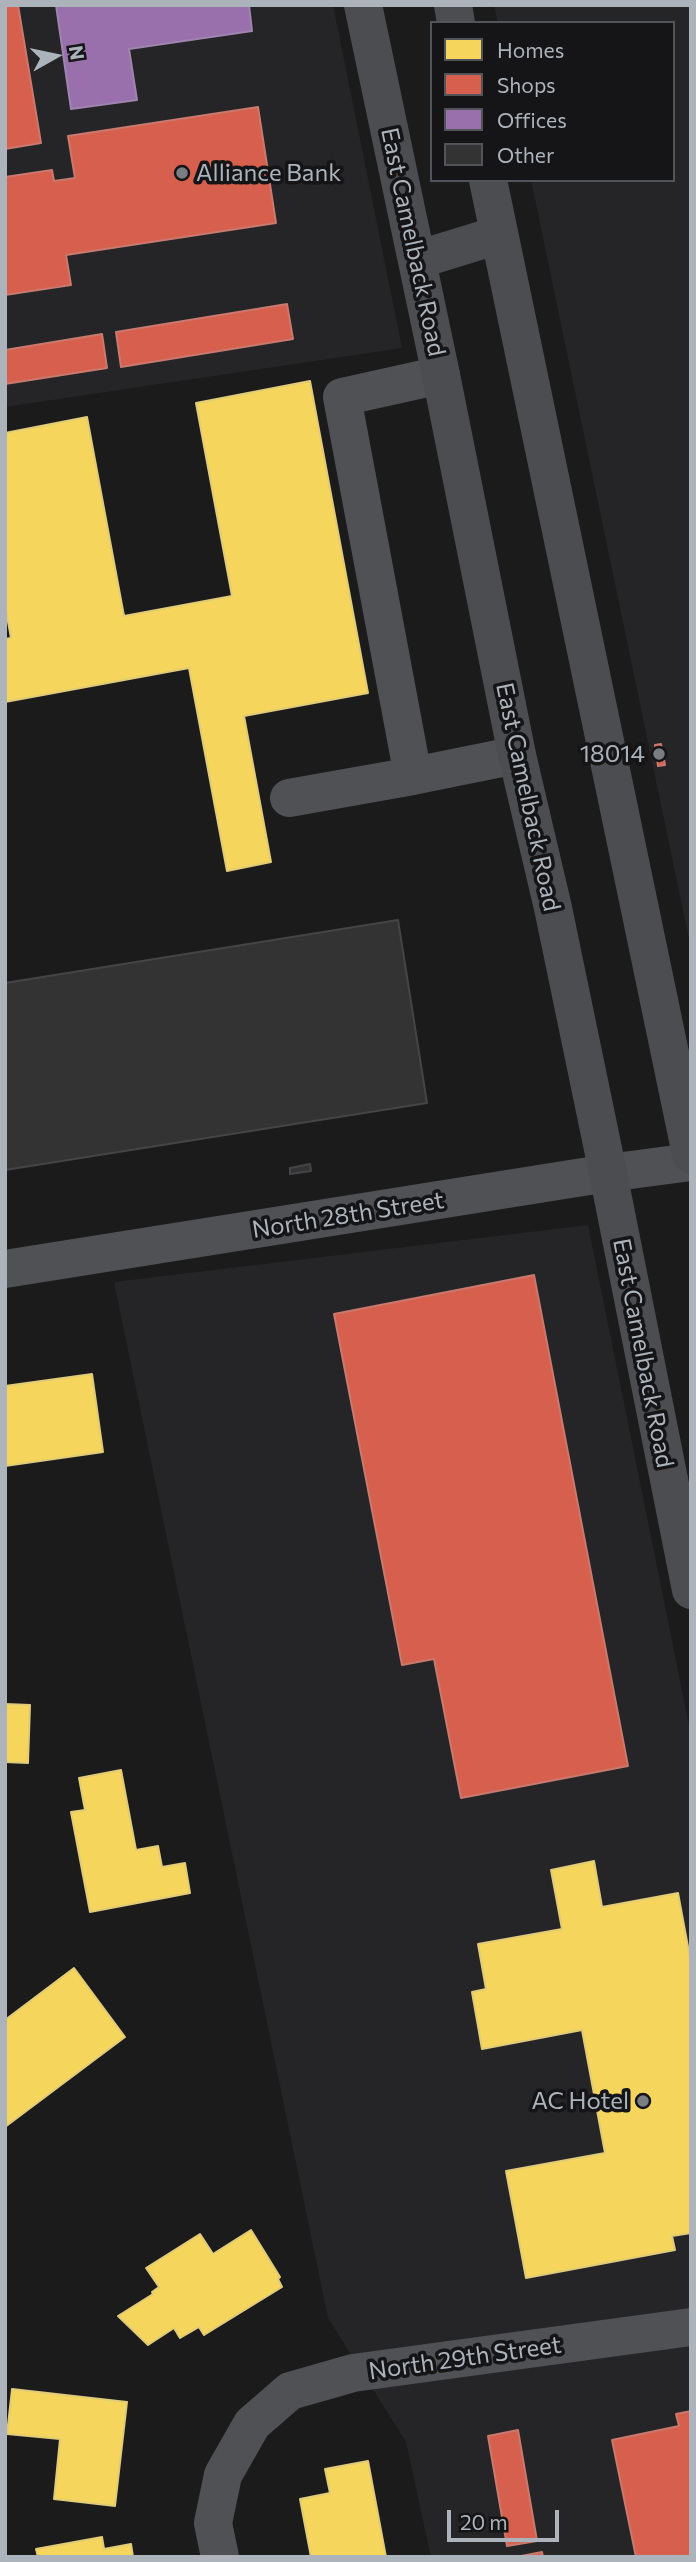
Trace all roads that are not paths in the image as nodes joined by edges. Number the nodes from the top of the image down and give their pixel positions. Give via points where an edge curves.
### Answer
1 (363, 5) edge
2 (488, 182) edge
3 (498, 234) junction
4 (417, 260) junction
5 (441, 375) junction
6 (517, 755) junction
7 (413, 776) junction
8 (289, 798) dead end
9 (691, 1154) edge
10 (691, 1162) edge
11 (608, 1173) junction
12 (5, 1269) edge
13 (691, 1590) edge
14 (691, 2327) edge
15 (220, 2557) edge

1 - 4 main road, East Camelback Road
2 - 3 main road
3 - 4 main road
3 - 9 main road
4 - 5 main road, East Camelback Road
5 - 6 main road, East Camelback Road
5 - 7 street via 342,397
6 - 7 street
6 - 11 main road, East Camelback Road
7 - 8 street
10 - 11 street, North 28th Street
11 - 12 street, North 28th Street
11 - 13 main road, East Camelback Road
14 - 15 street, North 29th Street via 353,2373 290,2391 252,2424 223,2474 213,2524

